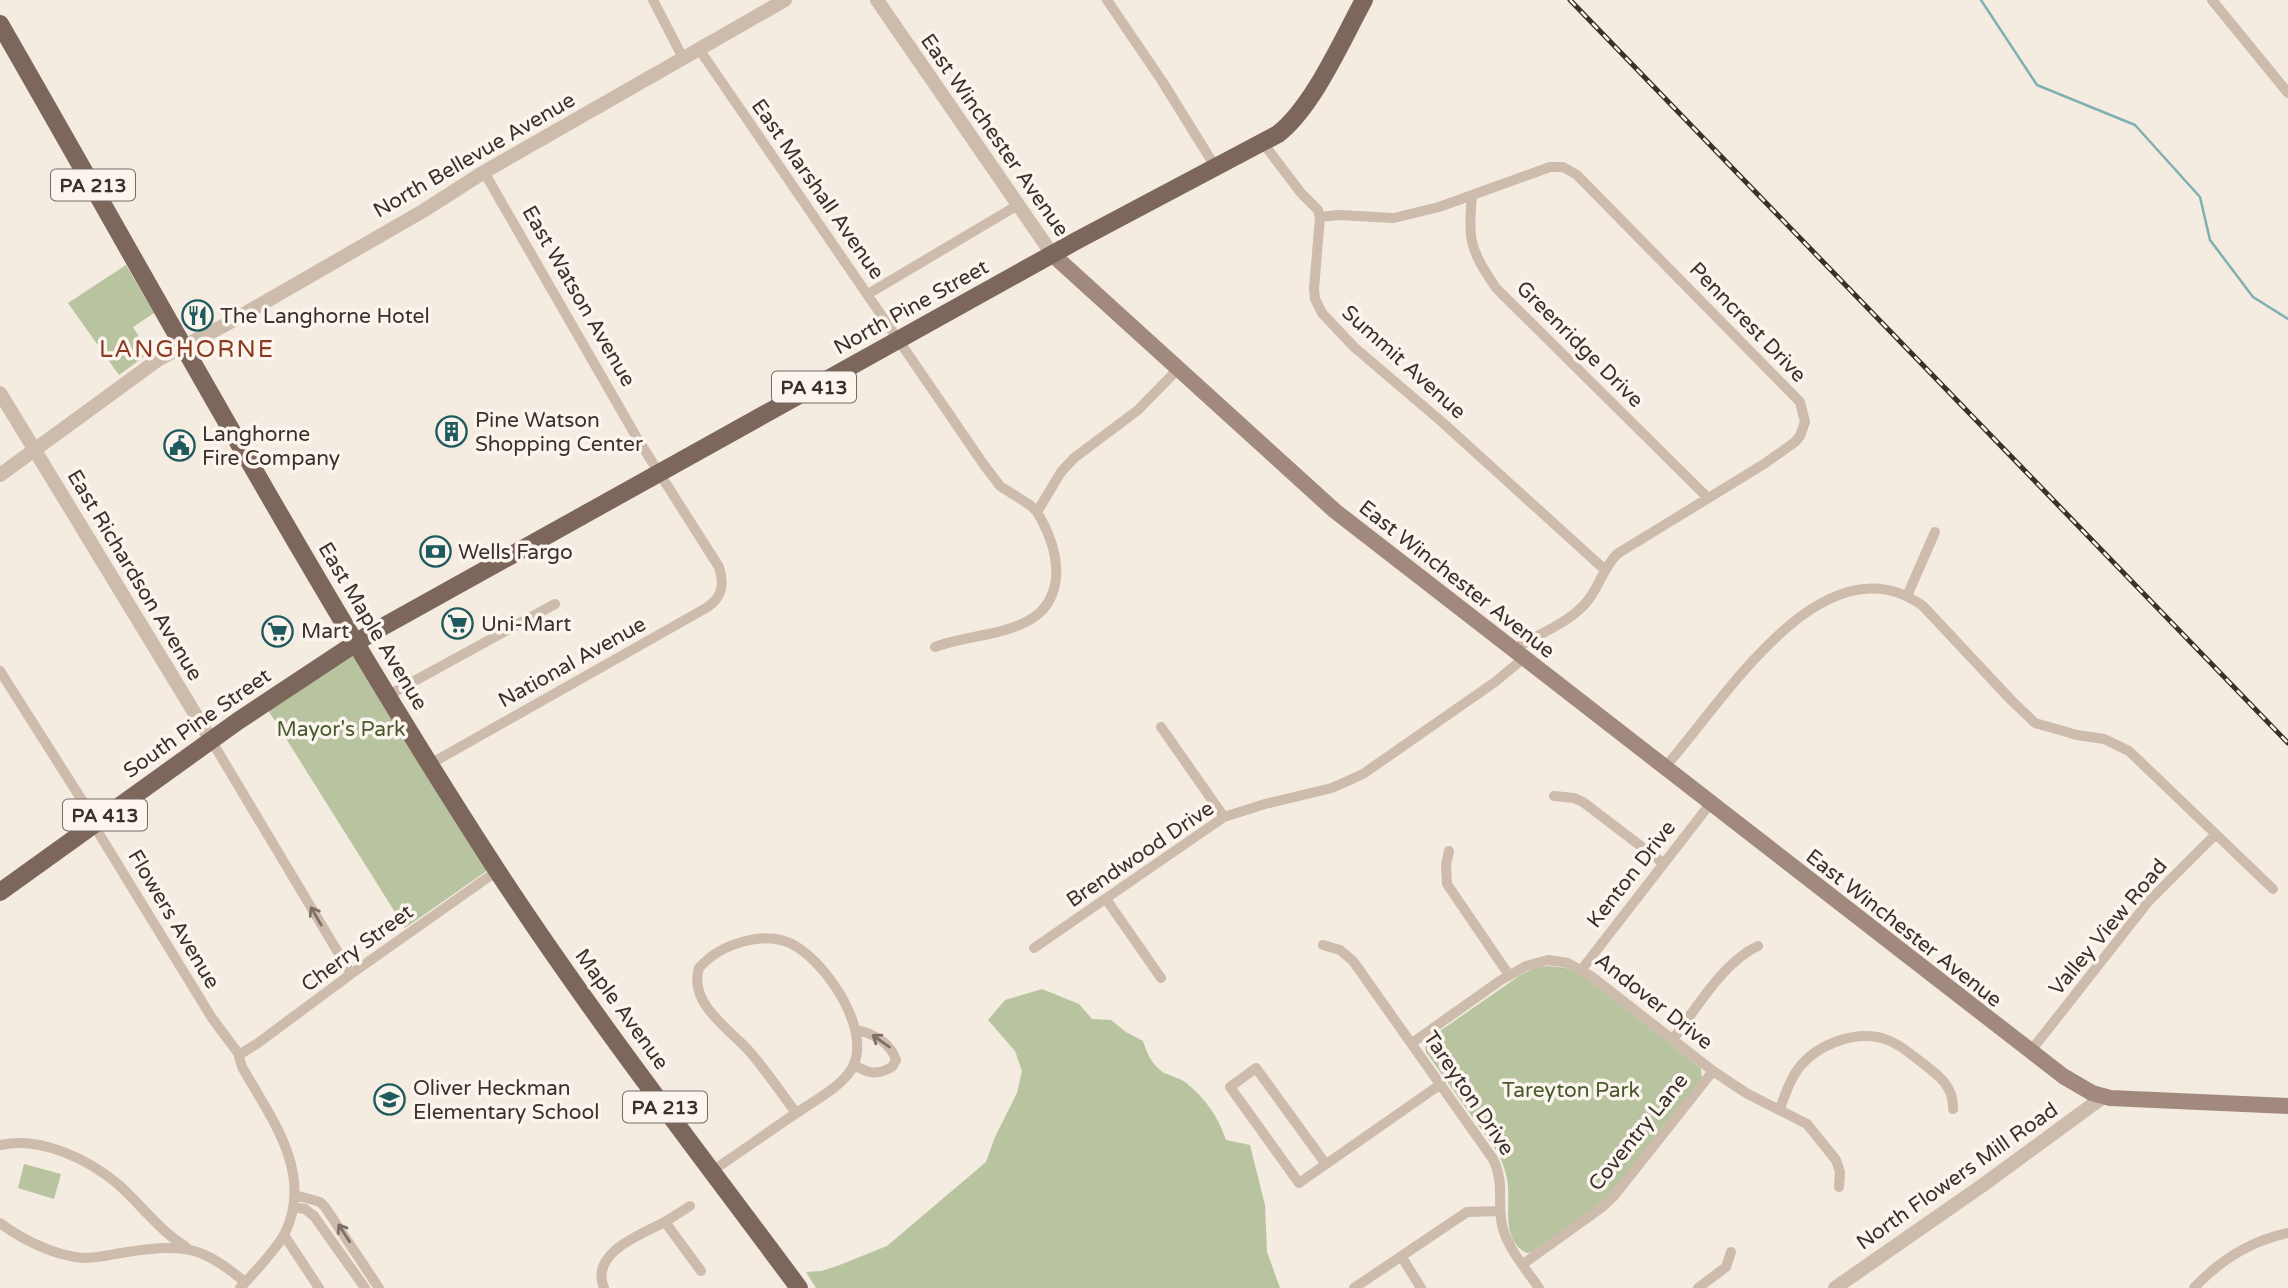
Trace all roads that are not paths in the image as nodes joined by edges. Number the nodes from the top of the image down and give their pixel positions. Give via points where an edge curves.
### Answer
1 (653, 0) edge
2 (785, 0) edge
3 (877, 0) edge
4 (1107, 0) edge
5 (1364, 0) edge
6 (2212, 0) edge
7 (0, 24) edge
8 (699, 49) junction
9 (683, 58) junction
10 (2288, 93) edge
11 (1263, 143) junction
12 (1216, 168) junction
13 (484, 172) junction
14 (1472, 195) junction
15 (1018, 205) junction
16 (1320, 217) junction
17 (1052, 254) junction
18 (868, 294) junction
19 (898, 340) junction
20 (183, 346) junction
21 (1178, 369) junction
22 (0, 393) edge
23 (35, 450) junction
24 (659, 473) junction
25 (0, 475) edge
26 (1707, 498) junction
27 (1037, 512) junction
28 (1935, 532) dead end
29 (1604, 569) junction
30 (723, 584) joint
31 (1907, 596) junction
32 (555, 604) dead end
33 (355, 643) junction
34 (935, 647) dead end
35 (1519, 654) junction
36 (0, 671) edge
37 (387, 696) junction
38 (1161, 727) dead end
39 (211, 740) junction
40 (430, 764) junction
41 (1664, 768) junction
42 (1554, 796) dead end
43 (1710, 804) junction
44 (1224, 817) junction
45 (94, 822) junction
46 (2216, 834) junction
47 (1449, 851) dead end
48 (1663, 863) junction
49 (497, 871) junction
50 (2273, 888) dead end
51 (0, 892) edge
52 (1106, 899) junction
53 (534, 924) joint
54 (1323, 945) dead end
55 (1758, 946) dead end
56 (1034, 948) dead end
57 (1582, 969) junction
58 (351, 974) junction
59 (1509, 975) junction
60 (1161, 978) dead end
61 (857, 1030) junction
62 (1673, 1039) junction
63 (1412, 1043) junction
64 (2030, 1052) junction
65 (238, 1053) junction
66 (853, 1065) junction
67 (1713, 1071) junction
68 (1441, 1084) junction
69 (2103, 1097) junction
70 (2288, 1106) edge
71 (1780, 1109) junction
72 (1953, 1109) dead end
73 (796, 1113) junction
74 (0, 1145) edge
75 (1325, 1163) junction
76 (712, 1171) junction
77 (1839, 1187) dead end
78 (295, 1195) junction
79 (690, 1206) dead end
80 (293, 1207) junction
81 (1500, 1211) junction
82 (665, 1222) junction
83 (0, 1223) edge
84 (2288, 1233) edge
85 (284, 1235) junction
86 (188, 1249) junction
87 (1731, 1252) dead end
88 (1401, 1256) junction
89 (1523, 1264) junction
90 (701, 1271) dead end
91 (242, 1285) edge
92 (316, 1286) edge
93 (365, 1288) edge
94 (379, 1288) edge
95 (604, 1288) edge
96 (799, 1288) edge
97 (1353, 1288) edge
98 (1421, 1288) edge
99 (1539, 1288) edge
100 (1698, 1288) edge
101 (1835, 1288) edge
102 (2194, 1288) edge

1 - 9 street
2 - 8 street, North Bellevue Avenue
3 - 15 street, East Winchester Avenue
4 - 12 street
5 - 11 main road, North Pine Street / PA 413 via 1297,117
6 - 10 street
7 - 20 main road, PA 213
8 - 9 street, North Bellevue Avenue
8 - 18 street, East Marshall Avenue
9 - 13 street, North Bellevue Avenue
11 - 12 main road, North Pine Street / PA 413
11 - 16 street
12 - 17 main road, North Pine Street / PA 413
13 - 20 street, North Bellevue Avenue
13 - 24 street, East Watson Avenue
14 - 16 street, Penncrest Drive via 1394,218
14 - 26 street, Greenridge Drive via 1472,248 1496,288
14 - 26 street, Penncrest Drive via 1541,169 1557,166 1571,171 1800,402 1805,422 1800,436
15 - 17 street, East Winchester Avenue
15 - 18 street
16 - 29 street, Summit Avenue via 1314,289 1322,313 1354,347
17 - 19 main road, North Pine Street / PA 413
17 - 21 main road, East Winchester Avenue
18 - 19 street, East Marshall Avenue
19 - 24 main road, North Pine Street / PA 413
19 - 27 street, East Marshall Avenue via 1000,486
20 - 23 street, North Bellevue Avenue
20 - 33 main road, East Maple Avenue / PA 213
21 - 27 street via 1138,410 1074,458
21 - 35 main road, East Winchester Avenue via 1335,511
22 - 23 street, East Richardson Avenue
23 - 25 street, North Bellevue Avenue
23 - 39 street, East Richardson Avenue
24 - 30 street, East Watson Avenue via 719,568
24 - 33 main road, North Pine Street / PA 413
26 - 29 street, Penncrest Drive via 1632,543
27 - 34 street via 1055,555 1055,585 1046,608 1019,626
28 - 31 street
29 - 35 street, Penncrest Drive via 1583,606
30 - 40 street, National Avenue via 706,608
31 - 41 street via 1867,587 1821,604 1767,646
31 - 46 street via 1940,622 2028,717 2045,727 2117,743
32 - 37 street
33 - 37 main road, East Maple Avenue / PA 213
33 - 39 main road, South Pine Street / PA 413
35 - 41 main road, East Winchester Avenue
35 - 44 street, Brendwood Drive via 1485,689 1363,774 1332,788
36 - 45 street, Flowers Avenue
37 - 40 main road, East Maple Avenue / PA 213
38 - 44 street
39 - 45 main road, South Pine Street / PA 413
58 -> 39 street, East Richardson Avenue
40 - 49 main road, East Maple Avenue / PA 213
41 - 43 main road, East Winchester Avenue
42 - 48 street via 1583,802
43 - 48 street, Kenton Drive
43 - 64 main road, East Winchester Avenue
44 - 52 street, Brendwood Drive
45 - 51 main road, South Pine Street / PA 413
45 - 65 street, Flowers Avenue via 212,1018
46 - 50 street
46 - 64 street, Valley View Road via 2148,902
47 - 59 street via 1447,884
48 - 57 street, Kenton Drive
49 - 53 main road, East Maple Avenue / PA 213
49 - 58 street, Cherry Street
52 - 56 street, Brendwood Drive
52 - 60 street
53 - 76 main road, Maple Avenue / PA 213
54 - 63 street, Tareyton Drive via 1353,961
55 - 62 street via 1729,965
57 - 59 street, Andover Drive via 1548,960
57 - 62 street, Andover Drive
58 - 65 street, Cherry Street
59 - 63 street, Andover Drive
61 - 66 street
66 -> 61 street via 876,1074 896,1060 880,1039
61 - 73 street via 845,1002 823,972 788,942 763,938 741,943 699,968 698,985 713,1016 750,1052
62 - 67 street, Andover Drive
63 - 68 street, Tareyton Drive
64 - 69 main road, East Winchester Avenue
65 - 78 street, Flowers Avenue via 287,1148
66 - 73 street via 844,1078
67 - 71 street, Andover Drive
67 - 89 street, Coventry Lane via 1614,1196
68 - 75 street
68 - 81 street, Tareyton Drive via 1498,1170
69 - 70 main road
69 - 101 street, North Flowers Mill Road
71 - 72 street via 1805,1061 1841,1040 1862,1035 1892,1042 1931,1069 1950,1088
71 - 77 street, Andover Drive via 1807,1124 1832,1153 1840,1172
73 - 76 street
74 - 86 street via 20,1142 62,1151 119,1186 157,1226
75 - 75 street via 1299,1183 1230,1087 1256,1068
76 - 96 main road, Maple Avenue / PA 213
78 - 80 street, Flowers Avenue
94 -> 78 street via 325,1207
79 - 82 street
80 - 85 street, Flowers Avenue
80 - 93 street via 314,1216
81 - 88 street via 1466,1212
81 - 89 street, Tareyton Drive via 1507,1240
82 - 90 street
82 - 95 street via 610,1255 601,1273
83 - 86 street via 28,1240 73,1256
84 - 102 street via 2234,1254
85 - 91 street
85 - 92 street
86 - 91 street via 219,1261
87 - 100 street via 1726,1266
88 - 97 street
88 - 98 street
89 - 99 street, Tareyton Drive

